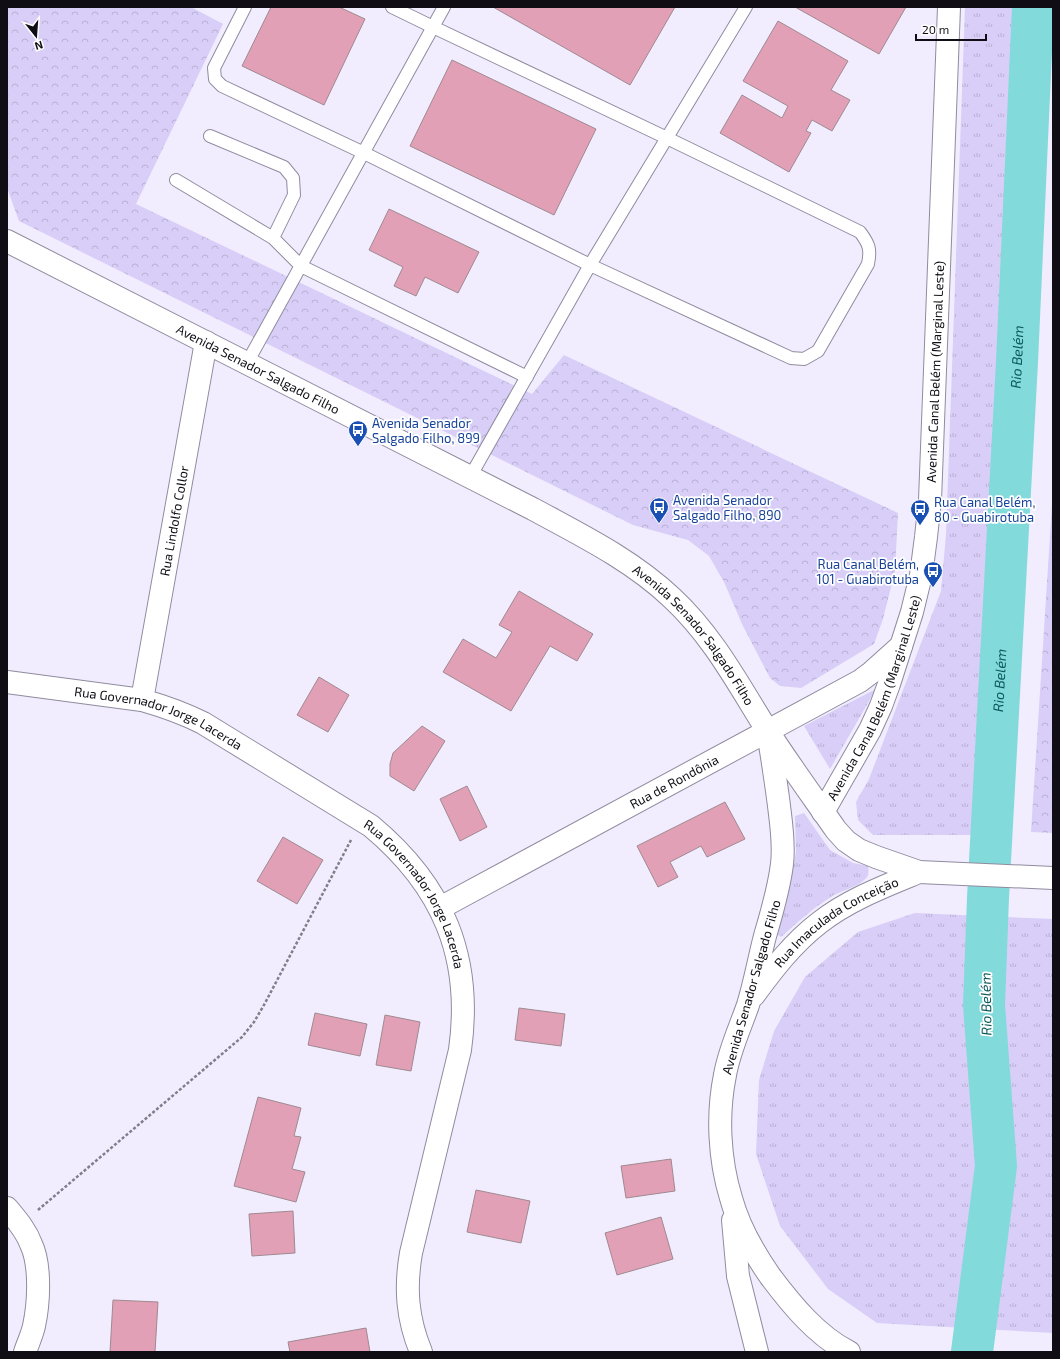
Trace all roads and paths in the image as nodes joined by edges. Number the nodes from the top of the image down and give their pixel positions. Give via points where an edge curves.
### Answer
1 (245, 7) edge
2 (392, 7) edge
3 (444, 7) edge
4 (746, 7) edge
5 (950, 7) edge
6 (432, 27) junction
7 (210, 136) dead end
8 (668, 138) junction
9 (364, 153) junction
10 (176, 180) dead end
11 (273, 238) junction
12 (7, 241) edge
13 (590, 265) junction
14 (301, 266) junction
15 (206, 342) junction
16 (248, 364) junction
17 (527, 377) junction
18 (470, 477) junction
19 (901, 646) junction
20 (7, 682) edge
21 (142, 700) junction
22 (768, 730) junction
23 (823, 812) junction
24 (362, 820) junction
25 (919, 872) junction
26 (1053, 878) edge
27 (440, 908) junction
28 (748, 1003) junction
29 (731, 1199) junction
30 (14, 1216) edge
31 (25, 1352) edge
32 (420, 1352) edge
33 (757, 1352) edge
34 (849, 1352) edge

1 - 9 lane via 214,68 215,79 222,86
2 - 6 lane
3 - 6 lane
4 - 8 lane
5 - 19 street, Avenida Canal Belém (Marginal Leste) via 930,500 921,575
6 - 8 lane
6 - 9 lane
7 - 11 lane via 284,167 293,178 294,195
8 - 13 lane
8 - 13 lane via 860,232 871,253 868,264 818,351 804,359 791,358
9 - 13 lane
9 - 14 lane
10 - 11 lane
11 - 14 lane
12 - 15 street, Avenida Senador Salgado Filho
13 - 17 lane
14 - 16 lane
14 - 17 lane
15 - 16 street, Avenida Senador Salgado Filho
15 - 21 street, Rua Lindolfo Collor
16 - 18 street, Avenida Senador Salgado Filho
17 - 18 lane
18 - 22 street, Avenida Senador Salgado Filho via 616,554 646,575 672,598 713,644
19 - 22 street, Rua de Rondônia via 860,681
19 - 23 street, Avenida Canal Belém (Marginal Leste) via 881,706 870,730
20 - 21 street, Rua Governador Jorge Lacerda
21 - 24 street, Rua Governador Jorge Lacerda via 161,705 203,724
22 - 23 street, Rua Imaculada Conceição
22 - 27 street, Rua de Rondônia
22 - 28 street, Avenida Senador Salgado Filho via 781,817 782,862 778,893
23 - 25 street, Rua Imaculada Conceição via 846,841 859,850
24 - 27 street, Rua Governador Jorge Lacerda via 383,836 405,859
24 - 30 path via 264,1006 242,1038
25 - 26 street, Rua Imaculada Conceição
25 - 28 street, Rua Imaculada Conceição via 885,886 819,922 797,942
27 - 32 street, Rua Governador Jorge Lacerda via 459,960 464,1003 463,1026 460,1050 408,1274 407,1297
28 - 29 street, Avenida Senador Salgado Filho via 725,1073 721,1100 724,1168
29 - 33 street via 738,1276
29 - 34 street, Avenida Senador Salgado Filho via 751,1246 780,1289 820,1331 837,1346
30 - 31 street via 32,1244 38,1272 34,1326

